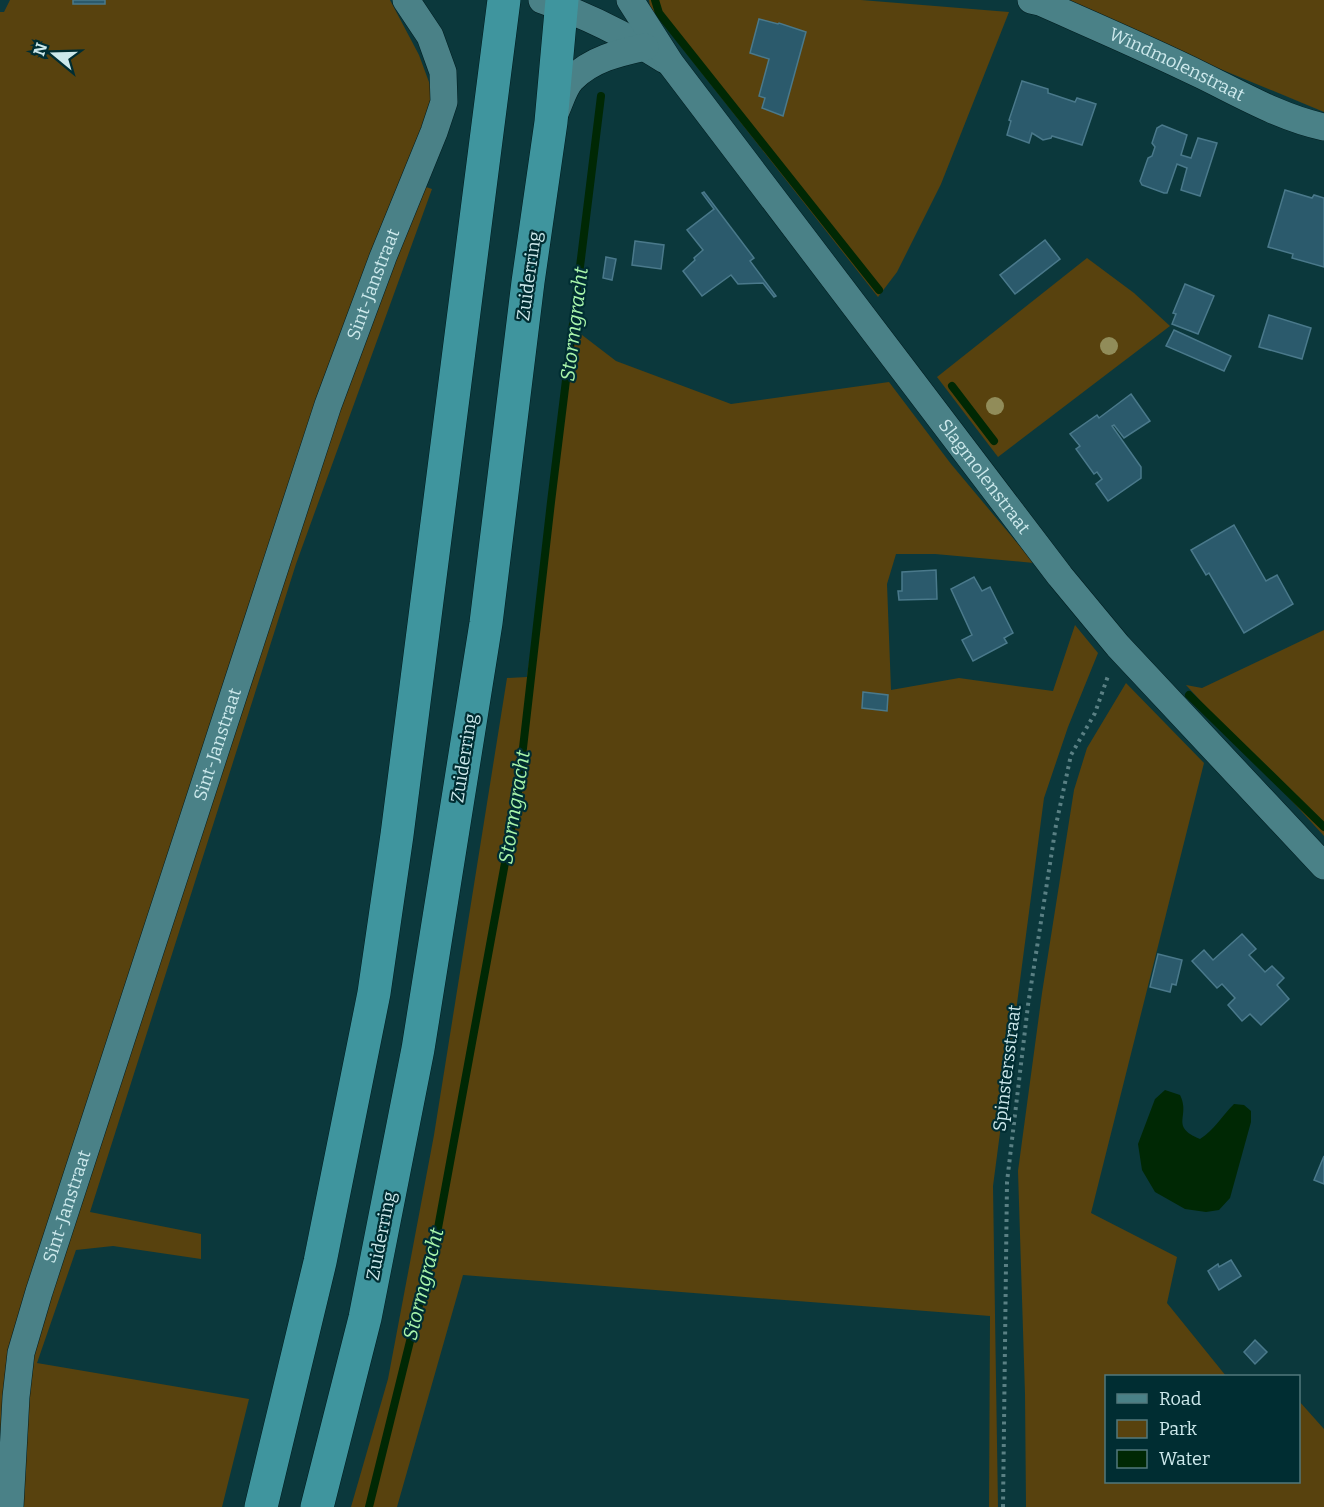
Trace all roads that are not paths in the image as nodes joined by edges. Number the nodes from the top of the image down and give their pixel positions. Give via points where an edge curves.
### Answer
1 (406, 0) edge
2 (504, 0) edge
3 (622, 0) edge
4 (630, 0) edge
5 (1031, 0) edge
6 (555, 2) edge
7 (618, 32) junction
8 (645, 47) junction
9 (671, 64) junction
10 (551, 122) junction
11 (1324, 127) edge
12 (1324, 866) edge
13 (10, 1507) edge
14 (261, 1507) edge
15 (317, 1507) edge

1 - 13 street, Sint-Janstraat via 430,36 443,72 444,102 328,405 39,1292 21,1353
2 - 14 highway via 374,993 320,1262
3 - 7 street
4 - 9 street, Slagmolenstraat
5 - 11 street, Windmolenstraat via 1268,107
6 - 7 street, Slagmolenstraat
6 - 10 highway, Zuiderring
7 - 8 street, Slagmolenstraat
8 - 9 street, Slagmolenstraat
8 - 10 street via 613,54 577,75
9 - 12 street, Slagmolenstraat via 1060,576 1118,646
10 - 15 highway, Zuiderring via 486,623 418,1049 365,1318

